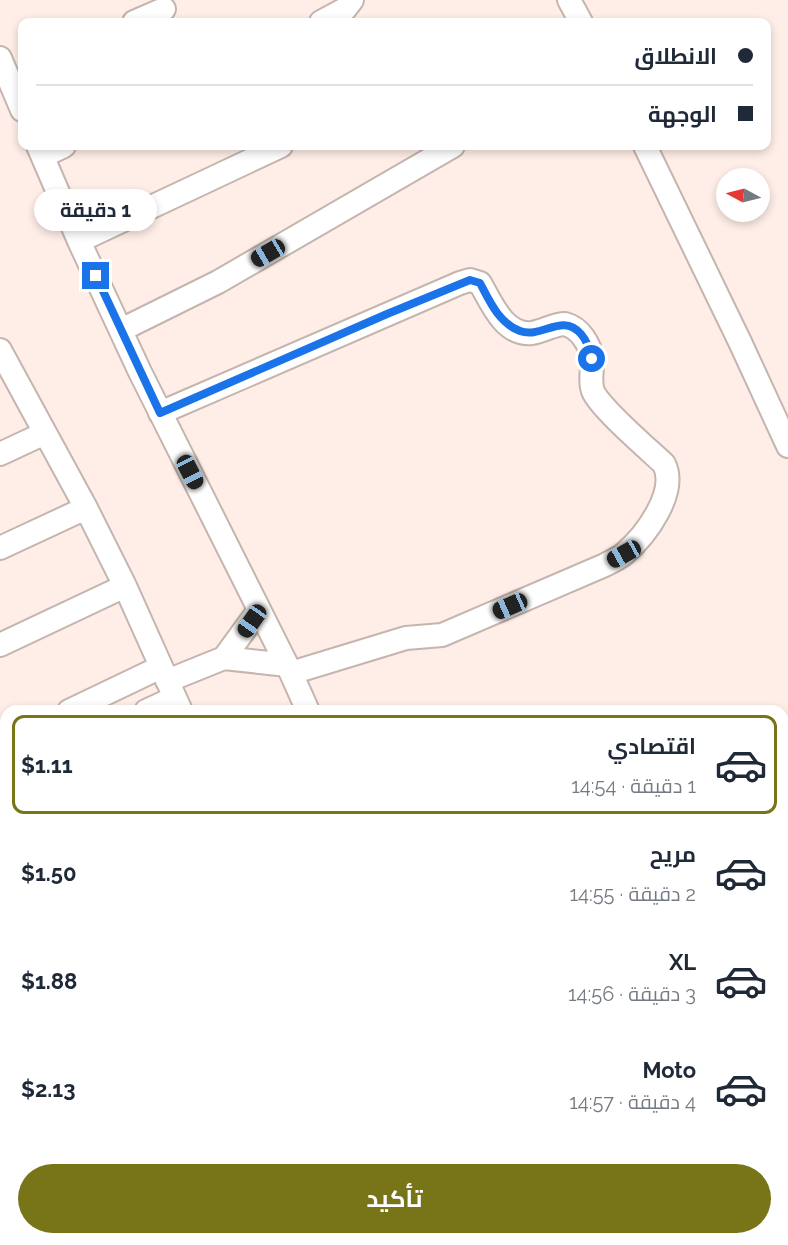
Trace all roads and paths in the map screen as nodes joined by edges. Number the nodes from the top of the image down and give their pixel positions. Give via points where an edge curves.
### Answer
1 (352, 0) edge
2 (569, 0) edge
3 (164, 9) dead end
4 (143, 18) edge
5 (328, 18) edge
6 (579, 18) edge
7 (0, 58) edge
8 (16, 76) edge
9 (272, 150) edge
10 (446, 150) edge
11 (647, 150) edge
12 (41, 151) edge
13 (79, 241) junction
14 (121, 330) junction
15 (1, 356) edge
16 (160, 413) junction
17 (45, 433) junction
18 (788, 446) edge
19 (0, 454) edge
20 (86, 508) junction
21 (0, 548) edge
22 (125, 586) junction
23 (259, 610) junction
24 (0, 645) edge
25 (224, 658) junction
26 (289, 669) junction
27 (171, 689) edge
28 (97, 705) edge
29 (153, 705) edge
30 (305, 705) edge

1 - 5 street
2 - 6 street
3 - 4 street
7 - 8 street
9 - 13 street
10 - 14 street via 218,282
11 - 18 street
12 - 13 street
13 - 14 street
14 - 16 street
15 - 17 street
16 - 23 street
16 - 26 street via 474,280 480,283 502,320 513,328 530,333 565,324 579,331 591,354 594,394 664,464 668,489 645,531 624,554 605,565 442,635 406,638
17 - 19 street
17 - 20 street
20 - 21 street
20 - 22 street
22 - 24 street
22 - 27 street
23 - 25 street
23 - 26 street
25 - 26 street
25 - 27 street
26 - 30 street
27 - 28 street
27 - 29 street

